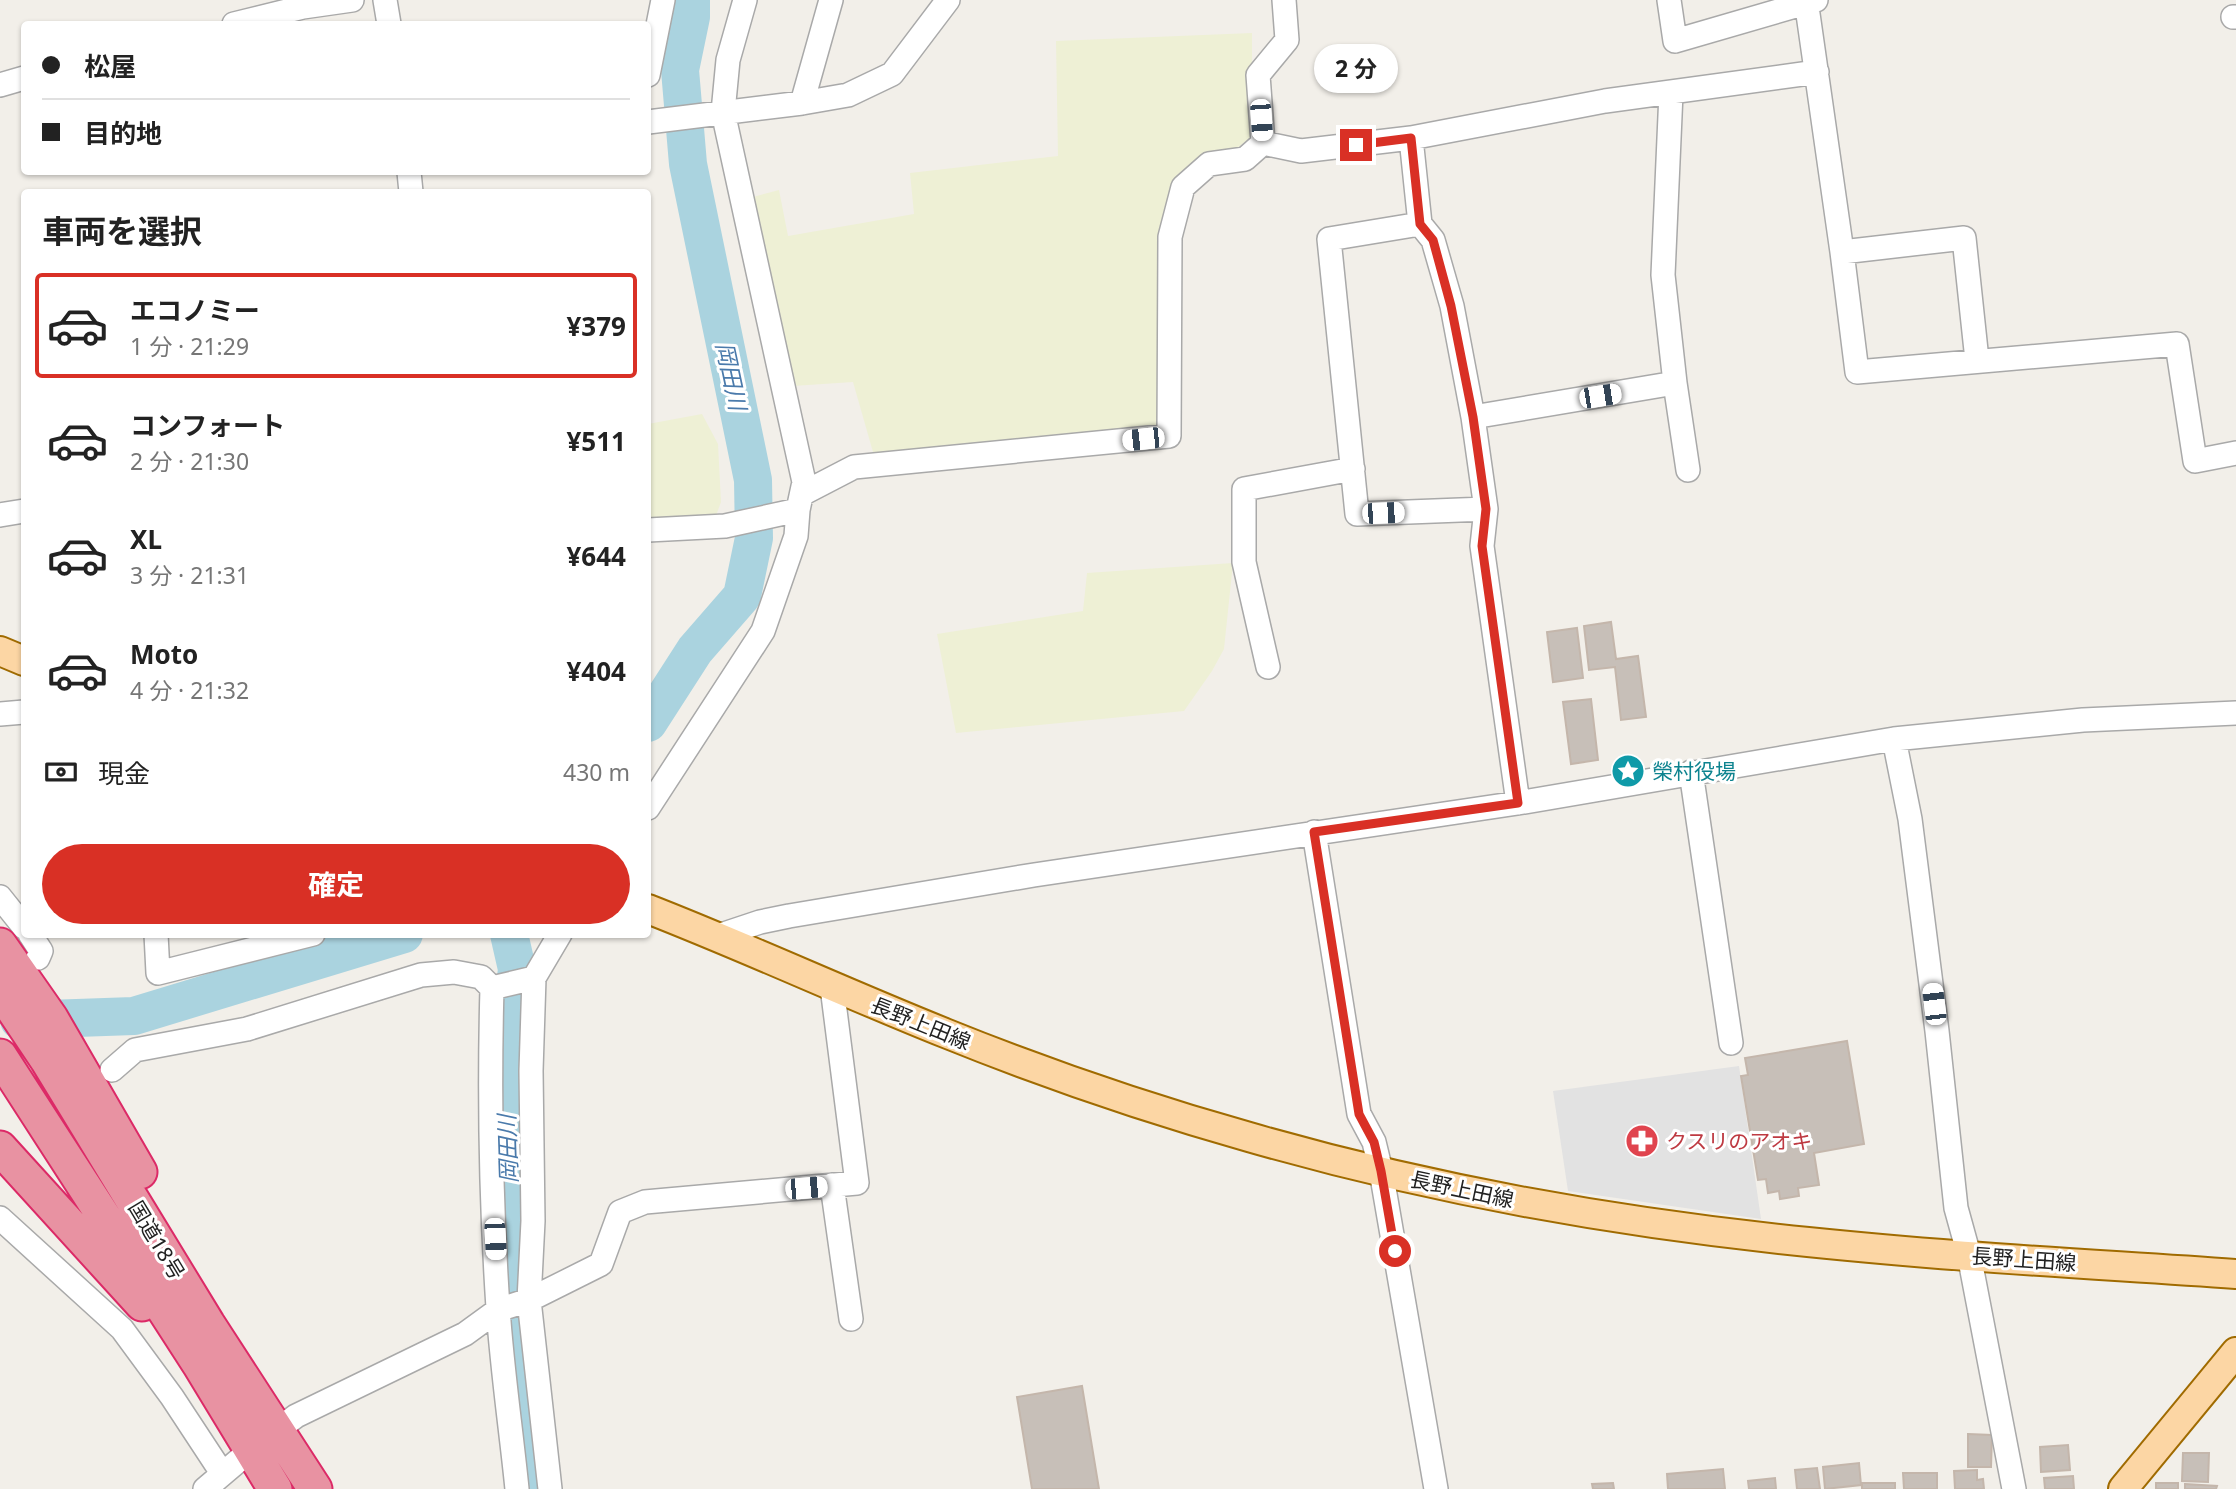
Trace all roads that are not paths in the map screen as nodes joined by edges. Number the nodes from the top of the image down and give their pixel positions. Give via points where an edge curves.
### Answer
1 (352, 0) edge
2 (385, 0) edge
3 (663, 0) edge
4 (745, 0) edge
5 (831, 0) edge
6 (1284, 0) edge
7 (1669, 0) edge
8 (1810, 1) edge
9 (941, 3) edge
10 (246, 21) edge
11 (388, 21) edge
12 (651, 60) edge
13 (1816, 72) junction
14 (21, 79) edge
15 (0, 85) edge
16 (1671, 93) junction
17 (802, 103) junction
18 (717, 113) junction
19 (652, 121) edge
20 (1411, 138) junction
21 (1263, 143) junction
22 (1420, 224) junction
23 (1842, 252) junction
24 (1977, 360) junction
25 (1675, 383) junction
26 (1473, 417) junction
27 (2236, 453) edge
28 (1353, 469) junction
29 (1688, 470) dead end
30 (800, 502) junction
31 (1486, 509) junction
32 (21, 512) edge
33 (0, 515) edge
34 (651, 530) edge
35 (0, 651) edge
36 (21, 660) edge
37 (1268, 667) dead end
38 (21, 712) edge
39 (2236, 713) edge
40 (0, 714) edge
41 (1894, 739) junction
42 (1691, 772) junction
43 (651, 803) edge
44 (1518, 803) junction
45 (1314, 832) junction
46 (0, 897) edge
47 (651, 910) edge
48 (21, 923) edge
49 (718, 936) junction
50 (33, 938) edge
51 (156, 938) edge
52 (297, 938) edge
53 (557, 938) edge
54 (13, 965) edge
55 (529, 979) junction
56 (497, 987) junction
57 (832, 987) junction
58 (1731, 1043) dead end
59 (0, 1056) edge
60 (112, 1070) dead end
61 (0, 1147) edge
62 (1381, 1171) junction
63 (832, 1185) junction
64 (0, 1219) edge
65 (1969, 1255) junction
66 (2236, 1274) edge
67 (514, 1305) junction
68 (850, 1319) dead end
69 (2236, 1352) edge
70 (199, 1364) junction
71 (264, 1439) junction
72 (222, 1473) junction
73 (205, 1489) edge
74 (275, 1489) edge
75 (314, 1489) edge
76 (517, 1489) edge
77 (550, 1489) edge
78 (1436, 1489) edge
79 (2014, 1489) edge
80 (2123, 1489) edge

1 - 10 street
2 - 11 street
3 - 12 street
4 - 18 street
5 - 17 street
6 - 21 street via 1287,40 1258,75
7 - 8 street via 1675,41
8 - 13 street
9 - 17 street via 892,74 848,95
13 - 16 street
13 - 23 street
14 - 15 street
16 - 20 street
16 - 25 street via 1663,275
17 - 18 street
18 - 19 street
18 - 30 street via 804,482
20 - 21 street via 1301,151
20 - 22 street
21 - 30 street via 1245,159 1209,164 1183,187 1170,237 1169,436 854,467
22 - 26 street via 1433,240
22 - 28 street via 1329,239
23 - 24 street via 1857,372
23 - 24 street via 1964,238
24 - 27 street via 2177,344 2195,461
25 - 26 street
25 - 29 street
26 - 31 street
28 - 31 street via 1357,514
28 - 37 street via 1244,489 1244,562
30 - 34 street via 725,526
30 - 43 street via 796,536 763,631
31 - 44 street via 1482,546
32 - 33 street
35 - 36 main road
38 - 40 street
39 - 41 street via 2083,720
41 - 42 street
41 - 65 street via 1910,819 1956,1208
42 - 44 street
42 - 58 street
44 - 45 street
45 - 49 street via 789,916
45 - 62 street via 1359,1114 1374,1142
46 - 48 street
47 - 49 main road, 長野上田線
49 - 57 main road, 長野上田線
50 - 54 street via 41,951
51 - 52 street via 158,973
53 - 55 street
54 - 71 highway, 国道18号 via 51,1018 62,1060 135,1161
55 - 56 street
55 - 67 street via 533,1221
56 - 60 street via 481,977 454,972 421,975 247,1029 135,1050
56 - 67 street via 489,1085
57 - 62 main road, 長野上田線 via 1073,1082 1252,1138
57 - 63 street via 858,1183
59 - 70 highway, 国道18号
61 - 70 highway
62 - 65 main road, 長野上田線 via 1636,1221 1810,1243
62 - 78 street
63 - 67 street via 645,1202 620,1212 601,1264
63 - 68 street
64 - 72 street via 122,1329
65 - 66 main road, 長野上田線
65 - 79 street
67 - 71 street via 465,1334 296,1416
67 - 76 street
67 - 77 street
69 - 80 main road
70 - 71 highway, 国道18号
71 - 72 street
71 - 74 highway, 国道18号
71 - 75 highway, 国道18号
72 - 73 street

